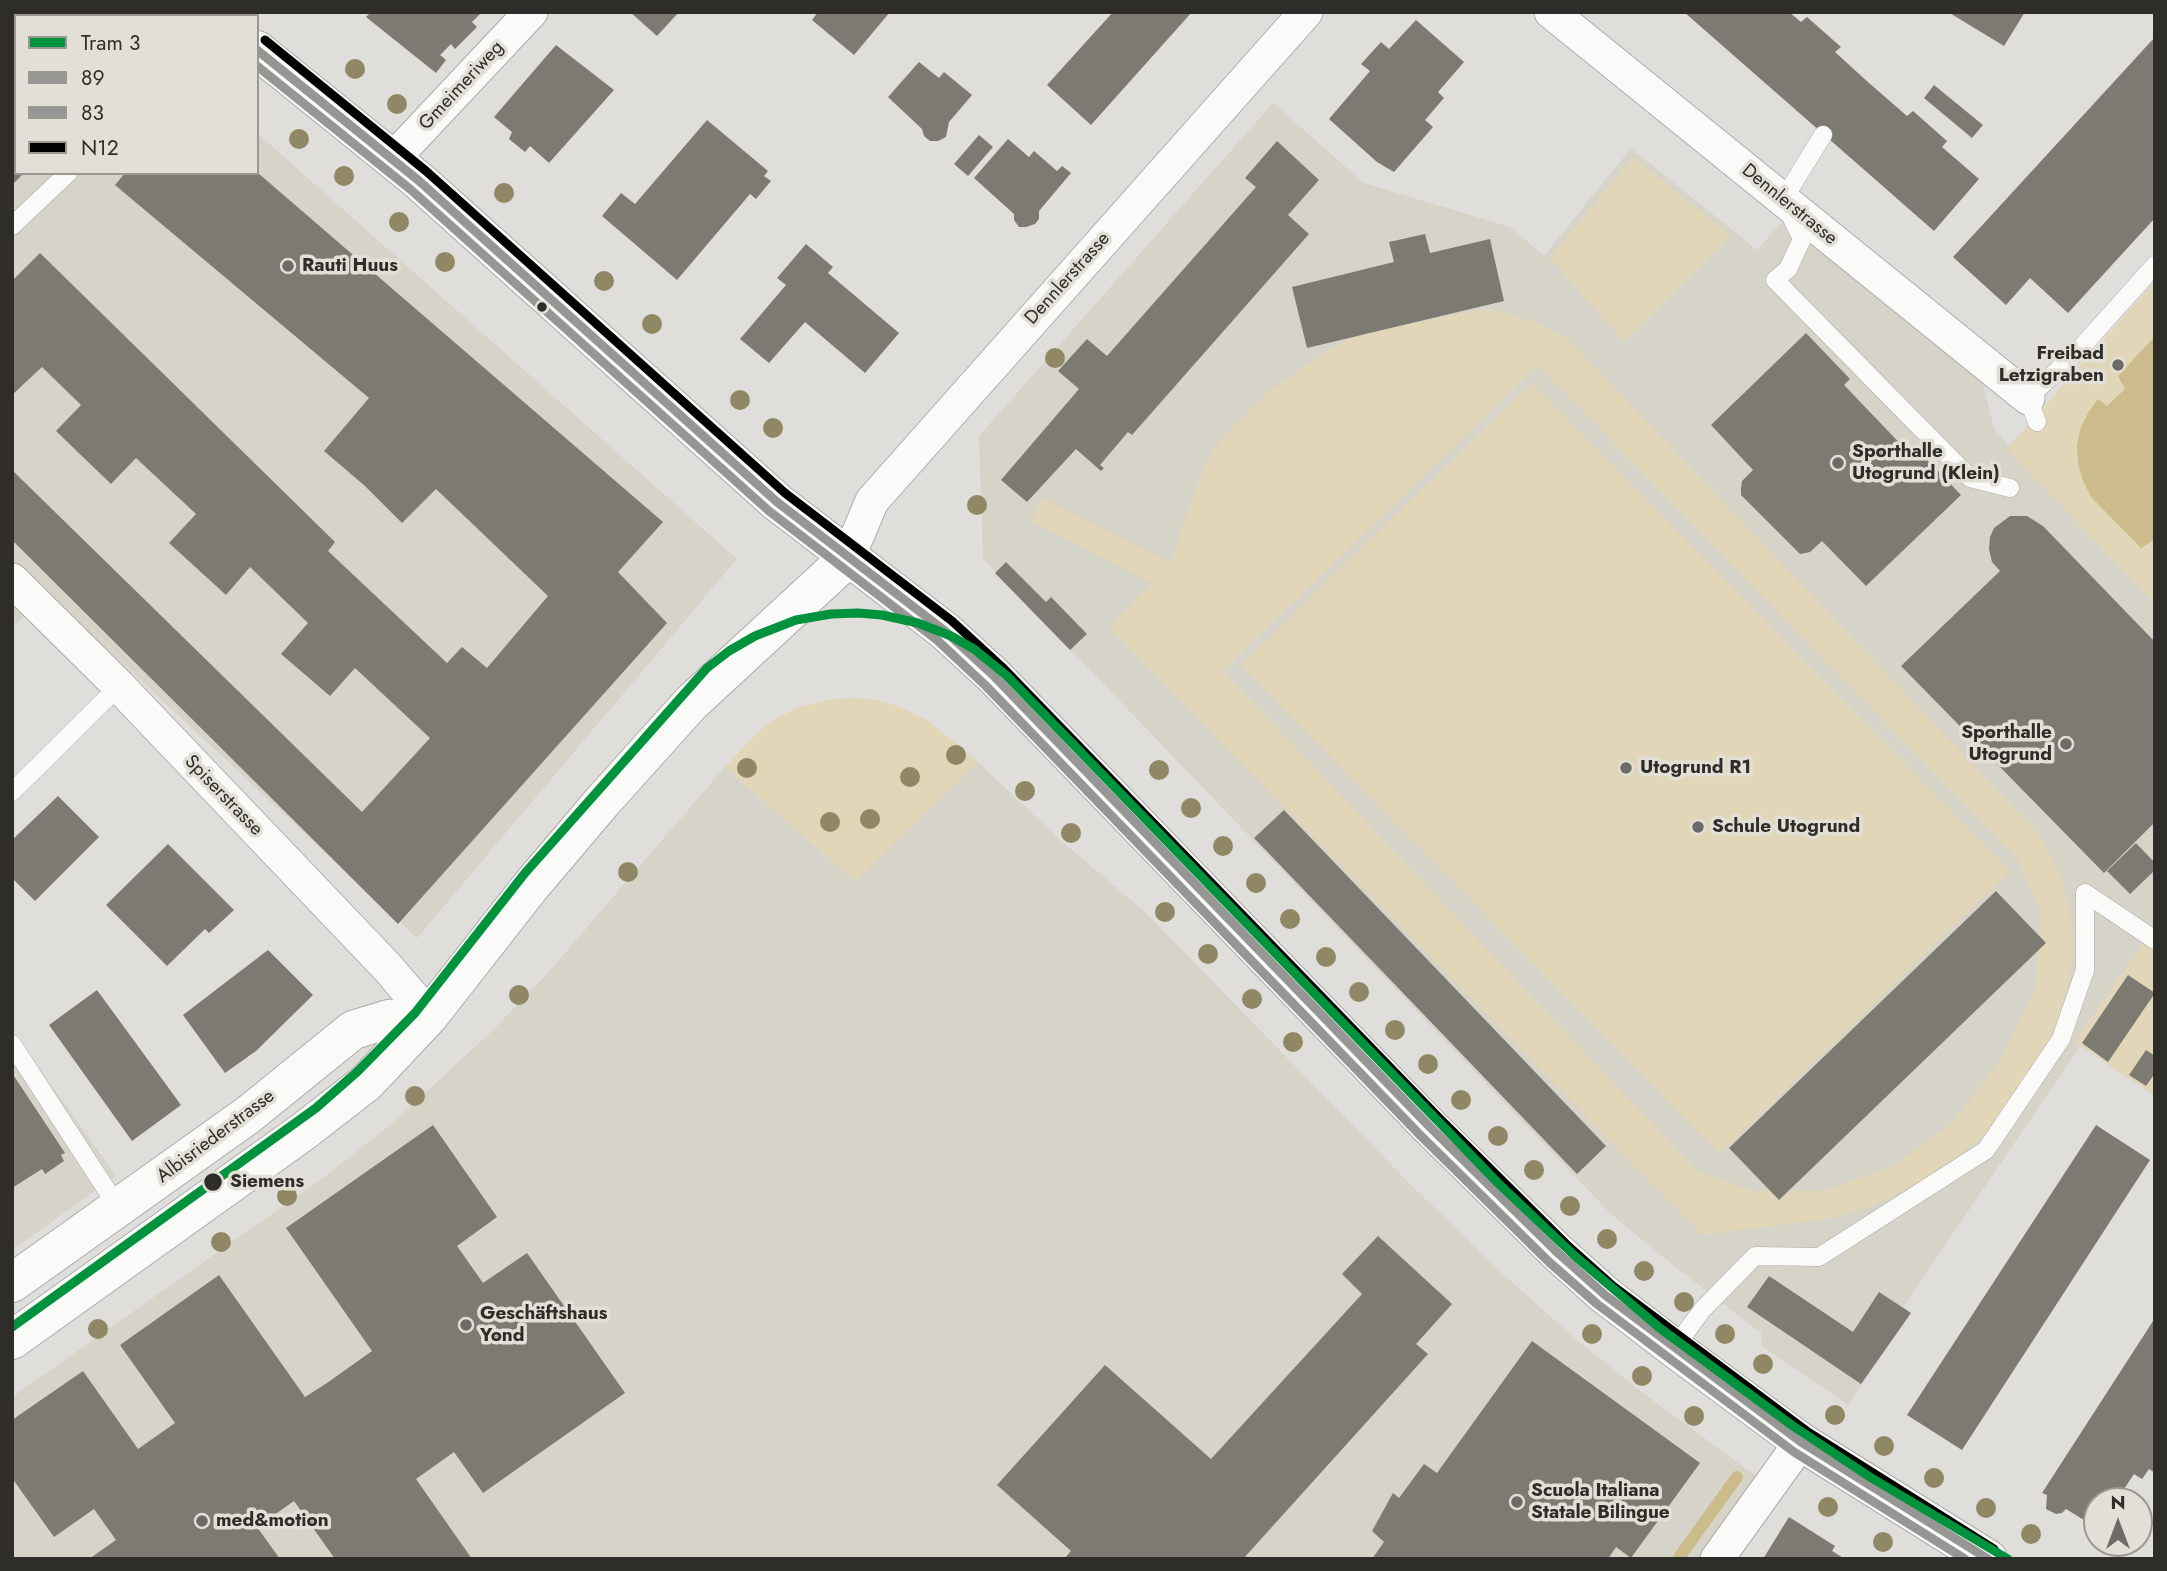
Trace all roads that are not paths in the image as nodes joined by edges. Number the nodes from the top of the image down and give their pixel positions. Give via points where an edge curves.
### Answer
1 (531, 12) edge
2 (1306, 12) edge
3 (1551, 12) edge
4 (259, 52) edge
5 (1823, 135) dead end
6 (393, 160) junction
7 (66, 175) edge
8 (1783, 200) junction
9 (12, 226) edge
10 (2155, 265) edge
11 (2032, 410) joint
12 (2011, 488) dead end
13 (848, 558) junction
14 (12, 580) edge
15 (119, 686) junction
16 (12, 792) edge
17 (2155, 940) edge
18 (429, 1016) junction
19 (12, 1044) edge
20 (119, 1209) junction
21 (12, 1283) edge
22 (12, 1340) edge
23 (1674, 1349) junction
24 (1801, 1441) junction
25 (1979, 1557) edge
26 (1717, 1559) edge

1 - 6 street, Gmeimeriweg
2 - 13 street, Dennlerstrasse via 872,501
3 - 8 street, Dennlerstrasse
4 - 6 main road
5 - 8 lane
6 - 13 main road via 777,502
7 - 9 lane
8 - 11 street, Dennlerstrasse
8 - 12 lane via 1802,239 1788,269 1775,280 1970,478
10 - 11 lane
13 - 18 main road via 691,703 530,887
13 - 23 main road via 945,631 994,676 1528,1224 1605,1295
14 - 15 street, Spiserstrasse
15 - 16 lane
15 - 18 street, Spiserstrasse
17 - 23 lane via 2085,893 2085,970 2061,1039 1986,1150 1819,1257 1755,1256 1716,1295
18 - 20 main road, Albisriederstrasse via 389,1019 354,1030
18 - 22 main road via 367,1082 325,1115
19 - 20 lane
20 - 21 main road, Albisriederstrasse
23 - 24 main road
24 - 25 main road
24 - 26 street

